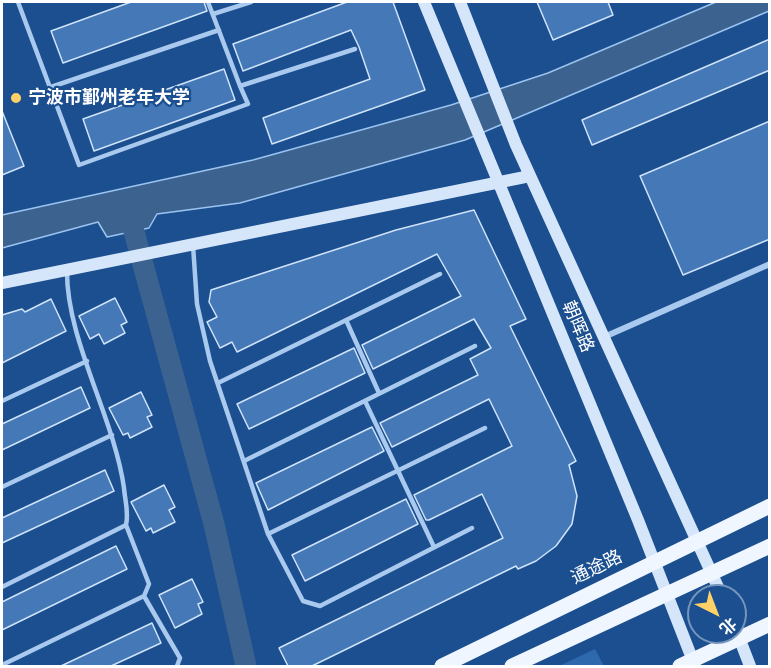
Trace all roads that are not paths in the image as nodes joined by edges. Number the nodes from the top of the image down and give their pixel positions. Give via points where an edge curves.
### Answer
1 (20, 2) edge
2 (208, 2) edge
3 (251, 2) edge
4 (424, 2) edge
5 (460, 2) edge
6 (213, 14) junction
7 (219, 30) junction
8 (355, 50) dead end
9 (240, 86) junction
10 (51, 87) junction
11 (530, 176) junction
12 (497, 183) junction
13 (189, 245) junction
14 (770, 264) edge
15 (67, 270) junction
16 (440, 274) dead end
17 (2, 284) edge
18 (346, 320) junction
19 (604, 337) junction
20 (475, 345) dead end
21 (87, 361) junction
22 (218, 383) junction
23 (379, 393) junction
24 (2, 401) edge
25 (365, 401) junction
26 (485, 428) dead end
27 (112, 435) junction
28 (244, 461) junction
29 (398, 471) junction
30 (2, 487) edge
31 (770, 506) edge
32 (126, 525) junction
33 (472, 528) dead end
34 (268, 534) junction
35 (698, 541) junction
36 (770, 546) edge
37 (434, 547) junction
38 (654, 562) junction
39 (712, 573) junction
40 (717, 584) edge
41 (2, 587) edge
42 (666, 593) junction
43 (144, 596) junction
44 (770, 624) edge
45 (747, 630) edge
46 (720, 644) edge
47 (742, 644) edge
48 (690, 665) edge
49 (2, 666) edge
50 (177, 666) edge
51 (442, 666) edge
52 (512, 666) edge
53 (750, 666) edge

1 - 10 lane
2 - 6 lane
3 - 6 lane
4 - 12 main road, 朝晖路
5 - 11 main road, 朝晖路
6 - 7 lane
7 - 9 lane
7 - 10 lane
8 - 9 lane
9 - 10 lane via 248,104 79,165
11 - 12 main road
11 - 19 main road, 朝晖路
12 - 13 main road
12 - 38 main road, 朝晖路
13 - 15 main road
13 - 22 lane via 197,304
14 - 19 street
15 - 17 main road
15 - 21 lane via 67,287
16 - 18 lane
18 - 22 lane
18 - 23 lane
19 - 35 main road, 朝晖路
20 - 23 lane
21 - 24 lane
21 - 27 lane
22 - 28 lane
23 - 25 lane
25 - 28 lane
25 - 29 lane
26 - 29 lane
27 - 30 lane
27 - 32 lane via 120,459
28 - 34 lane
29 - 34 lane
29 - 37 lane
31 - 35 main road, 通途路
32 - 41 lane
32 - 43 lane via 149,584
33 - 37 lane
34 - 37 lane via 303,601 320,606
35 - 38 main road, 通途路
35 - 39 main road, 朝晖路
36 - 39 main road
38 - 42 main road, 朝晖路
38 - 51 main road, 通途路
39 - 40 main road, 朝晖路
39 - 42 main road
42 - 48 main road, 朝晖路
42 - 52 main road
43 - 49 lane
43 - 50 lane via 180,658
44 - 45 main road
46 - 48 main road
47 - 53 main road

